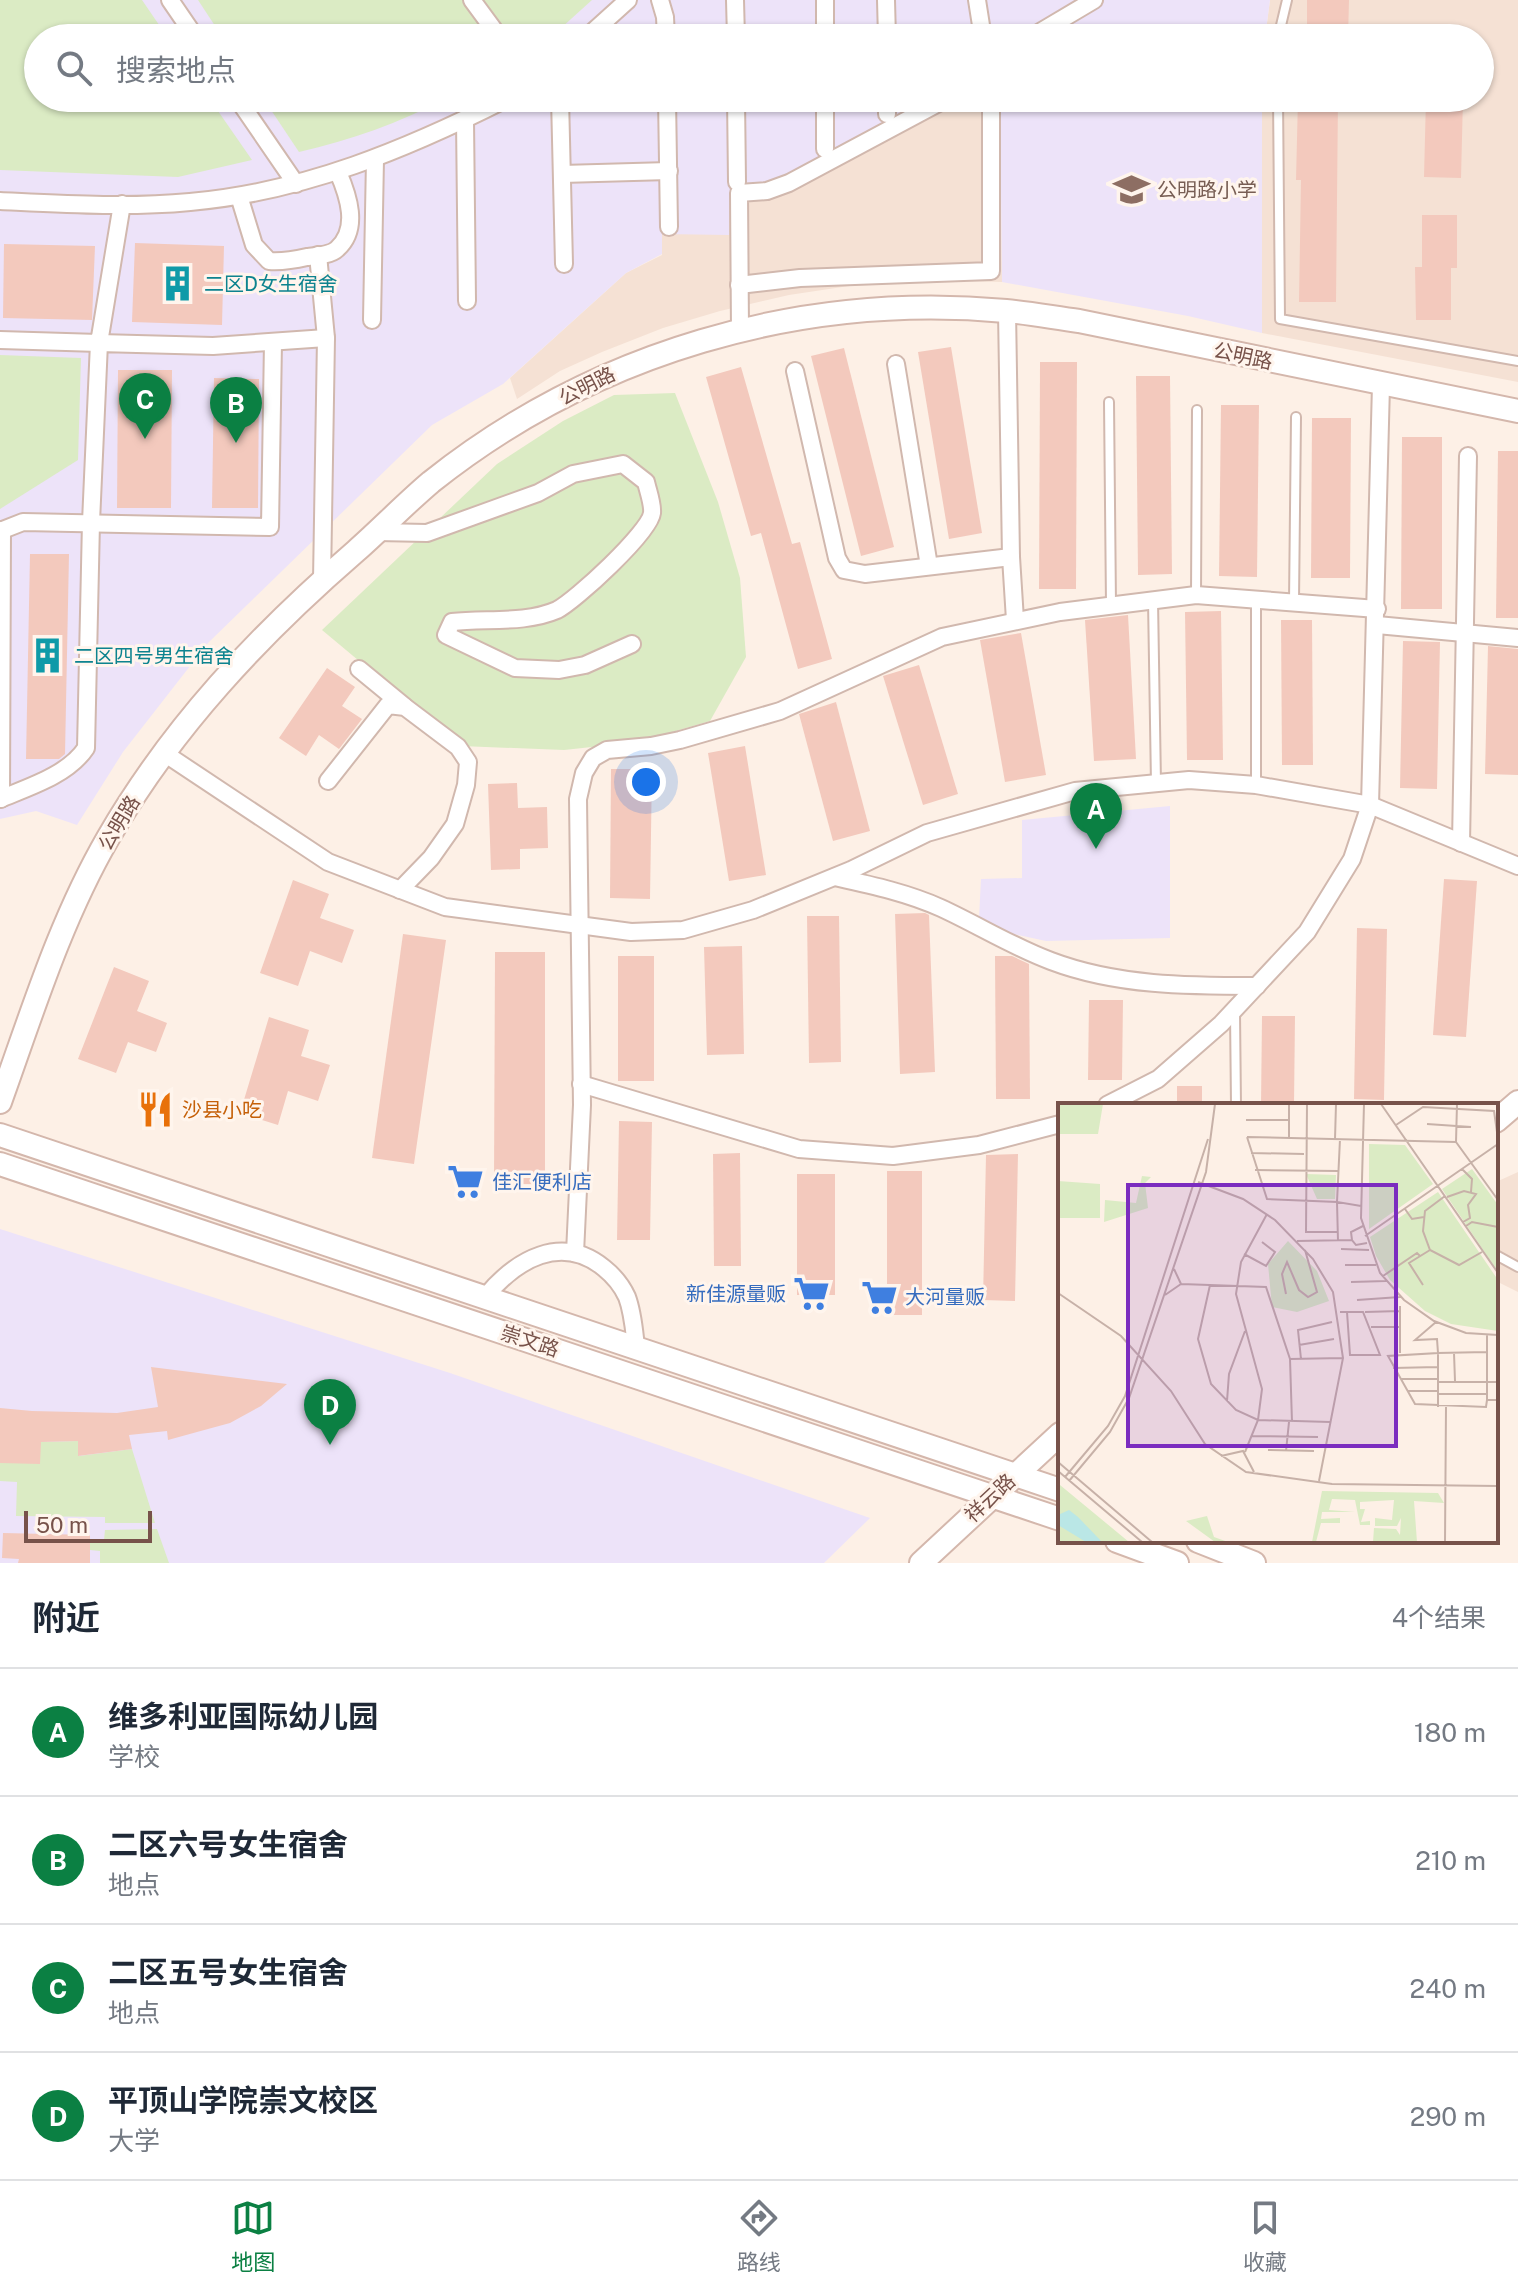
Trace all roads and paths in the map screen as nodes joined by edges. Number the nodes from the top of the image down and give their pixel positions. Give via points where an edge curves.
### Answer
1 (170, 0) edge
2 (472, 0) edge
3 (628, 0) edge
4 (660, 0) edge
5 (735, 0) edge
6 (825, 0) edge
7 (886, 0) edge
8 (977, 0) edge
9 (1063, 0) edge
10 (1094, 0) edge
11 (1287, 0) edge
12 (1063, 18) junction
13 (186, 24) edge
14 (490, 24) edge
15 (601, 24) edge
16 (665, 24) edge
17 (736, 24) edge
18 (825, 24) edge
19 (887, 24) edge
20 (981, 24) edge
21 (1053, 24) edge
22 (1281, 24) edge
23 (247, 112) edge
24 (481, 112) edge
25 (560, 112) edge
26 (667, 112) edge
27 (736, 112) edge
28 (825, 112) edge
29 (922, 112) edge
30 (991, 112) edge
31 (1278, 112) edge
32 (465, 120) junction
33 (825, 149) dead end
34 (375, 159) junction
35 (669, 171) junction
36 (338, 172) junction
37 (562, 174) junction
38 (737, 182) dead end
39 (296, 184) junction
40 (239, 196) junction
41 (0, 201) edge
42 (122, 204) junction
43 (669, 227) dead end
44 (318, 255) junction
45 (564, 264) dead end
46 (739, 285) junction
47 (467, 301) dead end
48 (1007, 311) junction
49 (372, 320) dead end
50 (740, 330) junction
51 (326, 338) junction
52 (0, 340) edge
53 (273, 342) junction
54 (99, 343) junction
55 (1518, 361) edge
56 (896, 364) dead end
57 (795, 371) dead end
58 (1381, 385) junction
59 (1109, 402) dead end
60 (1197, 410) dead end
61 (1518, 411) edge
62 (1296, 417) dead end
63 (1468, 456) dead end
64 (91, 522) junction
65 (1, 530) edge
66 (377, 532) junction
67 (1011, 557) junction
68 (929, 566) junction
69 (322, 580) junction
70 (1196, 595) junction
71 (1153, 599) junction
72 (1256, 600) junction
73 (1294, 603) junction
74 (1111, 605) junction
75 (1377, 617) junction
76 (1015, 620) junction
77 (1465, 632) junction
78 (1518, 638) edge
79 (632, 644) dead end
80 (359, 669) dead end
81 (405, 707) junction
82 (164, 753) junction
83 (328, 781) dead end
84 (1156, 784) junction
85 (1256, 785) junction
86 (0, 799) edge
87 (1370, 805) junction
88 (1461, 843) junction
89 (1518, 866) edge
90 (835, 877) junction
91 (400, 890) junction
92 (580, 925) junction
93 (1257, 986) junction
94 (1235, 1008) junction
95 (581, 1084) junction
96 (0, 1102) edge
97 (1518, 1102) edge
98 (1111, 1103) edge
99 (1236, 1103) edge
100 (1498, 1119) edge
101 (1058, 1125) edge
102 (0, 1135) edge
103 (0, 1164) edge
104 (575, 1253) junction
105 (1498, 1256) edge
106 (1518, 1267) edge
107 (486, 1296) junction
108 (636, 1347) junction
109 (1058, 1436) edge
110 (1016, 1474) junction
111 (1058, 1489) edge
112 (992, 1495) junction
113 (1058, 1518) edge
114 (1122, 1543) edge
115 (1203, 1543) edge
116 (921, 1563) edge
117 (1177, 1563) edge
118 (1254, 1563) edge

1 - 13 street
2 - 14 street
3 - 15 street
4 - 16 street
5 - 17 street
6 - 18 street
7 - 19 street
8 - 20 street
9 - 12 street
10 - 12 street
11 - 22 lane
12 - 21 street
23 - 39 street
24 - 32 street
25 - 37 street
26 - 35 street
27 - 38 street
28 - 33 street
29 - 46 street via 789,183 739,193
30 - 46 street via 991,271
31 - 55 lane via 1280,319
32 - 34 street
32 - 47 street
34 - 36 street
34 - 49 street
35 - 37 street
35 - 43 street
36 - 39 street
36 - 44 street via 349,197 350,232 336,250
37 - 45 street
39 - 40 street
40 - 42 street
40 - 44 street via 254,245 269,261
41 - 42 street
42 - 54 street
44 - 51 street
46 - 50 street
48 - 50 main road, 公明路 via 858,312
48 - 58 main road, 公明路 via 1079,321
48 - 67 street
50 - 66 main road, 公明路 via 623,367 565,396 461,460
51 - 53 street
51 - 69 street
52 - 54 street
53 - 54 street
53 - 64 street via 270,527
54 - 64 street
56 - 68 street
57 - 68 street via 844,570 865,574
58 - 61 main road, 公明路
58 - 75 street
59 - 74 lane
60 - 70 lane
62 - 73 lane
63 - 77 street
64 - 65 street via 23,522
64 - 86 street via 86,748 60,772
65 - 86 street
66 - 69 main road, 公明路
66 - 79 street via 427,533 538,493 573,474 623,464 646,482 652,512 644,531 612,564 558,609 517,619 452,622 446,635 515,668 585,665
67 - 68 street
67 - 76 street
69 - 82 main road, 公明路 via 226,675
70 - 71 street
70 - 72 street
71 - 74 street
71 - 84 lane
72 - 73 street
72 - 85 lane
73 - 75 street
74 - 76 street
75 - 77 street
75 - 87 street
76 - 92 street via 942,637 780,711 680,740 607,750 593,758 578,799
77 - 78 street
77 - 88 street
80 - 81 street
81 - 83 street via 388,705
81 - 91 street via 458,747 468,762 455,824
82 - 91 street via 328,862
82 - 96 main road, 公明路 via 78,895
84 - 85 street via 1189,780
84 - 90 street via 1075,791 927,833
85 - 87 street
87 - 88 street
87 - 93 street via 1352,859 1307,932
88 - 89 street
90 - 92 street via 753,910 683,930 631,932
90 - 93 street via 939,908 1051,962 1175,986
91 - 92 street via 445,907
92 - 95 street
93 - 94 street
94 - 98 street via 1158,1079
94 - 99 lane
95 - 101 street via 799,1149 893,1156 979,1145
95 - 104 street
97 - 100 main road
102 - 107 main road, 崇文路
103 - 112 main road, 崇文路
104 - 107 street via 537,1256 503,1276
104 - 108 street via 593,1259 622,1287
105 - 106 lane
107 - 108 main road, 崇文路
108 - 110 main road, 崇文路
109 - 110 main road, 祥云路
110 - 111 main road, 崇文路
110 - 112 main road, 祥云路
112 - 113 main road, 崇文路
112 - 116 main road, 祥云路
114 - 117 main road
115 - 118 main road

